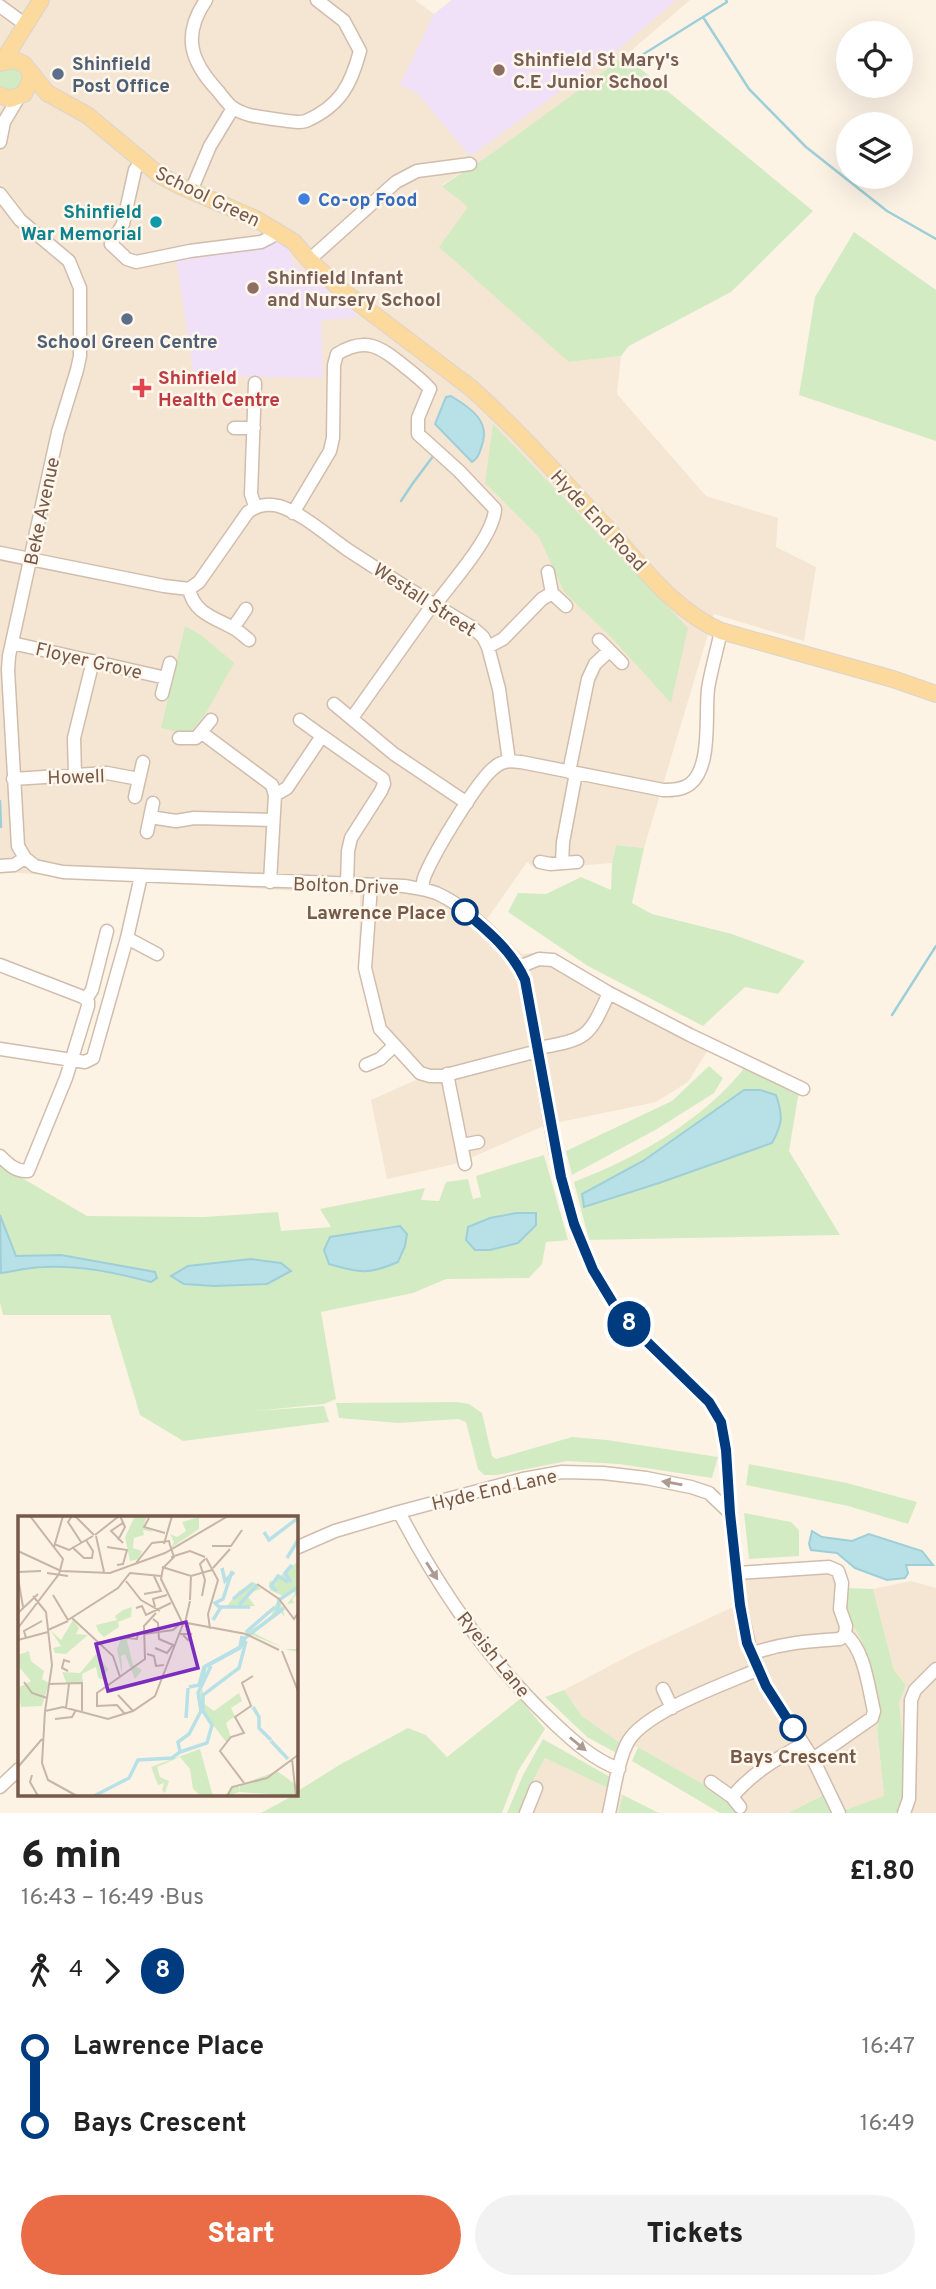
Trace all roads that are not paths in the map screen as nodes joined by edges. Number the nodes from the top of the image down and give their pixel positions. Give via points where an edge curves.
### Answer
1 (41, 0) edge
2 (206, 0) edge
3 (317, 0) edge
4 (0, 6) edge
5 (26, 24) junction
6 (1, 62) edge
7 (27, 69) junction
8 (47, 93) junction
9 (21, 95) junction
10 (0, 98) edge
11 (233, 108) junction
12 (4, 122) junction
13 (0, 142) edge
14 (141, 161) junction
15 (470, 164) dead end
16 (191, 191) junction
17 (0, 194) edge
18 (276, 230) junction
19 (309, 260) junction
20 (255, 383) dead end
21 (234, 428) dead end
22 (254, 428) junction
23 (255, 506) junction
24 (293, 513) junction
25 (0, 553) edge
26 (31, 560) junction
27 (548, 572) dead end
28 (189, 589) junction
29 (552, 593) junction
30 (434, 604) junction
31 (566, 606) dead end
32 (246, 609) dead end
33 (233, 628) junction
34 (721, 631) junction
35 (249, 640) dead end
36 (600, 640) dead end
37 (12, 643) junction
38 (488, 647) junction
39 (609, 651) junction
40 (93, 661) junction
41 (170, 663) dead end
42 (622, 663) dead end
43 (166, 678) junction
44 (162, 694) dead end
45 (936, 694) edge
46 (334, 704) dead end
47 (352, 718) junction
48 (211, 720) dead end
49 (300, 720) dead end
50 (202, 733) junction
51 (322, 736) junction
52 (179, 738) dead end
53 (509, 761) junction
54 (143, 762) dead end
55 (572, 772) junction
56 (75, 775) junction
57 (13, 779) junction
58 (139, 779) junction
59 (275, 795) junction
60 (135, 797) dead end
61 (153, 803) dead end
62 (467, 803) junction
63 (150, 817) junction
64 (273, 820) junction
65 (147, 832) dead end
66 (25, 859) junction
67 (540, 862) dead end
68 (577, 862) dead end
69 (562, 863) junction
70 (0, 866) edge
71 (141, 876) junction
72 (270, 882) junction
73 (347, 885) junction
74 (371, 886) junction
75 (422, 889) junction
76 (107, 932) dead end
77 (127, 938) junction
78 (157, 954) dead end
79 (0, 965) edge
80 (519, 967) junction
81 (609, 993) junction
82 (86, 999) junction
83 (394, 1046) junction
84 (0, 1049) edge
85 (538, 1050) junction
86 (72, 1060) junction
87 (366, 1065) dead end
88 (447, 1074) junction
89 (803, 1089) dead end
90 (478, 1142) dead end
91 (462, 1145) junction
92 (556, 1153) dead end
93 (0, 1156) edge
94 (465, 1164) dead end
95 (399, 1511) junction
96 (298, 1547) edge
97 (737, 1573) junction
98 (845, 1634) junction
99 (751, 1654) junction
100 (936, 1669) edge
101 (757, 1670) junction
102 (663, 1689) dead end
103 (672, 1708) junction
104 (803, 1744) junction
105 (813, 1759) junction
106 (619, 1769) junction
107 (18, 1770) edge
108 (711, 1782) dead end
109 (0, 1787) edge
110 (536, 1788) dead end
111 (527, 1813) edge
112 (609, 1813) edge
113 (839, 1813) edge
114 (904, 1813) edge

1 - 5 main road
2 - 11 street via 191,34 193,54 205,77
3 - 11 street via 344,21 360,51 352,79 334,103 303,122 252,116
4 - 5 street
5 - 6 main road
5 - 7 main road
6 - 7 main road via 14,60
7 - 8 main road, School Green
7 - 9 main road via 30,82
8 - 9 main road
8 - 14 main road, School Green via 88,115
9 - 10 main road
9 - 12 street
10 - 12 street
11 - 16 street
12 - 13 street
14 - 16 main road, School Green
14 - 18 street, School Green via 123,224 111,244 127,259 142,262 261,242
15 - 19 street via 417,172 396,182
16 - 18 main road, School Green
17 - 26 street, Beke Avenue via 20,220 69,261 80,288 80,356 55,444
18 - 19 main road, School Green
19 - 34 main road, Hyde End Road via 372,315 471,388 673,599 700,622
20 - 22 street
21 - 22 street
22 - 23 street via 251,494
23 - 24 street, Westall Street via 279,506
23 - 28 street
24 - 30 street, Westall Street
24 - 30 street via 330,451 337,354 350,346 381,348 430,389 416,425 422,440 495,509 481,543
25 - 26 street
26 - 28 street
26 - 37 street, Beke Avenue
27 - 29 street
28 - 33 street via 196,607
29 - 31 street
29 - 38 street via 503,639
30 - 38 street, Westall Street via 473,628
30 - 47 street
32 - 33 street
33 - 35 street
34 - 45 main road, Hyde End Road
34 - 55 street via 708,689 703,760 690,784 663,790
36 - 39 street
37 - 40 street, Floyer Grove
37 - 57 street, Beke Avenue via 8,670
38 - 53 street, Westall Street
39 - 42 street
39 - 55 street via 588,679
40 - 43 street, Floyer Grove
40 - 56 street via 74,738
41 - 43 street, Floyer Grove
43 - 44 street, Floyer Grove
46 - 47 street
47 - 62 street via 394,754
48 - 50 street
49 - 51 street
50 - 52 street via 196,738
50 - 59 street via 272,785
51 - 59 street via 288,788
51 - 73 street via 376,773 384,784 351,838
53 - 55 street
53 - 62 street via 487,775
54 - 58 street
55 - 69 street
56 - 57 street, Howell
56 - 58 street, Howell via 107,773
57 - 66 street, Beke Avenue via 18,846
58 - 60 street
59 - 64 street
61 - 63 street
62 - 75 street via 431,862
63 - 64 street
63 - 65 street
64 - 72 street
66 - 70 street
66 - 71 street, Bolton Drive via 48,870
67 - 69 street
68 - 69 street
71 - 72 street, Bolton Drive
71 - 77 street
72 - 73 street, Bolton Drive
73 - 74 street, Bolton Drive
74 - 75 street, Bolton Drive
74 - 83 street via 365,968 380,1029
75 - 80 street, Bolton Drive via 451,902 478,923
76 - 82 street
77 - 78 street
77 - 86 street via 94,1056 89,1061
79 - 82 street
80 - 81 street via 539,959 553,960
80 - 85 street, Bolton Drive
81 - 85 street via 585,1036
81 - 89 street
82 - 86 street via 88,1006
83 - 87 street
83 - 88 street via 420,1073
84 - 86 street
85 - 88 street
85 - 92 street, Bolton Drive
86 - 93 street via 28,1171 10,1166
88 - 91 street
90 - 91 street
91 - 94 street
95 - 96 street, Hyde End Lane
97 -> 95 street, Hyde End Lane via 730,1513 715,1496 646,1478 562,1472
95 -> 106 street, Ryeish Lane via 451,1599 507,1674 566,1734
97 - 98 street via 829,1567 838,1571
97 - 99 street via 733,1595
98 - 99 street via 840,1639 774,1645
98 - 105 street via 859,1654 873,1718
99 - 101 street
100 - 114 street via 911,1700 909,1799
101 - 103 street
101 - 104 street
102 - 103 street
103 - 106 street via 629,1740
104 - 105 street
104 - 108 street via 769,1762 744,1783 736,1802
105 - 113 street
106 - 112 street
107 - 109 street
110 - 111 street

